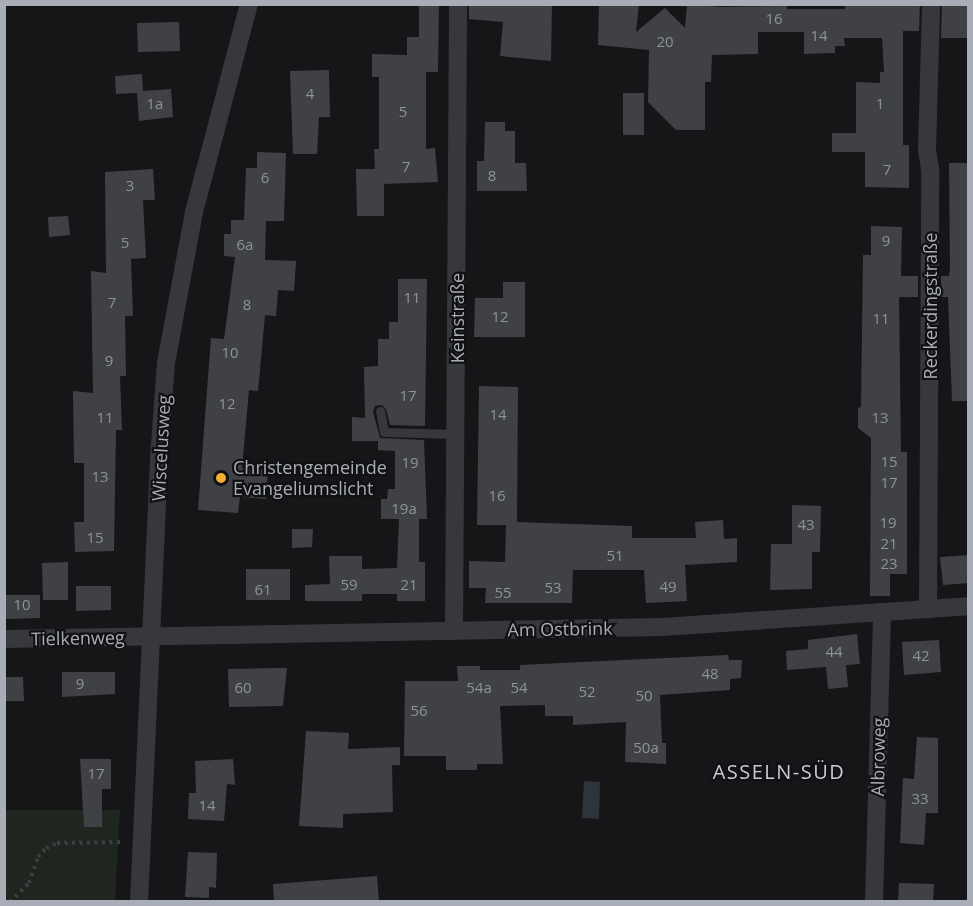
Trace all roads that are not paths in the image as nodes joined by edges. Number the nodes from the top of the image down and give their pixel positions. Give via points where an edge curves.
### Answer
1 (249, 4) edge
2 (458, 4) edge
3 (931, 4) edge
4 (380, 411) dead end
5 (456, 434) junction
6 (969, 606) edge
7 (928, 609) junction
8 (882, 612) junction
9 (454, 631) junction
10 (152, 636) junction
11 (4, 639) edge
12 (139, 902) edge
13 (874, 902) edge

1 - 10 street, Wiscelusweg via 194,212 166,363
2 - 5 street, Keinstraße
3 - 7 street, Reckerdingstraße via 927,150
4 - 5 lane via 384,432
5 - 9 street, Keinstraße
6 - 7 street, Am Ostbrink
7 - 8 street, Am Ostbrink
8 - 9 street, Am Ostbrink via 663,627
8 - 13 street, Albroweg
9 - 10 street, Am Ostbrink
10 - 11 street, Tielkenweg
10 - 12 street, Wiscelusweg

